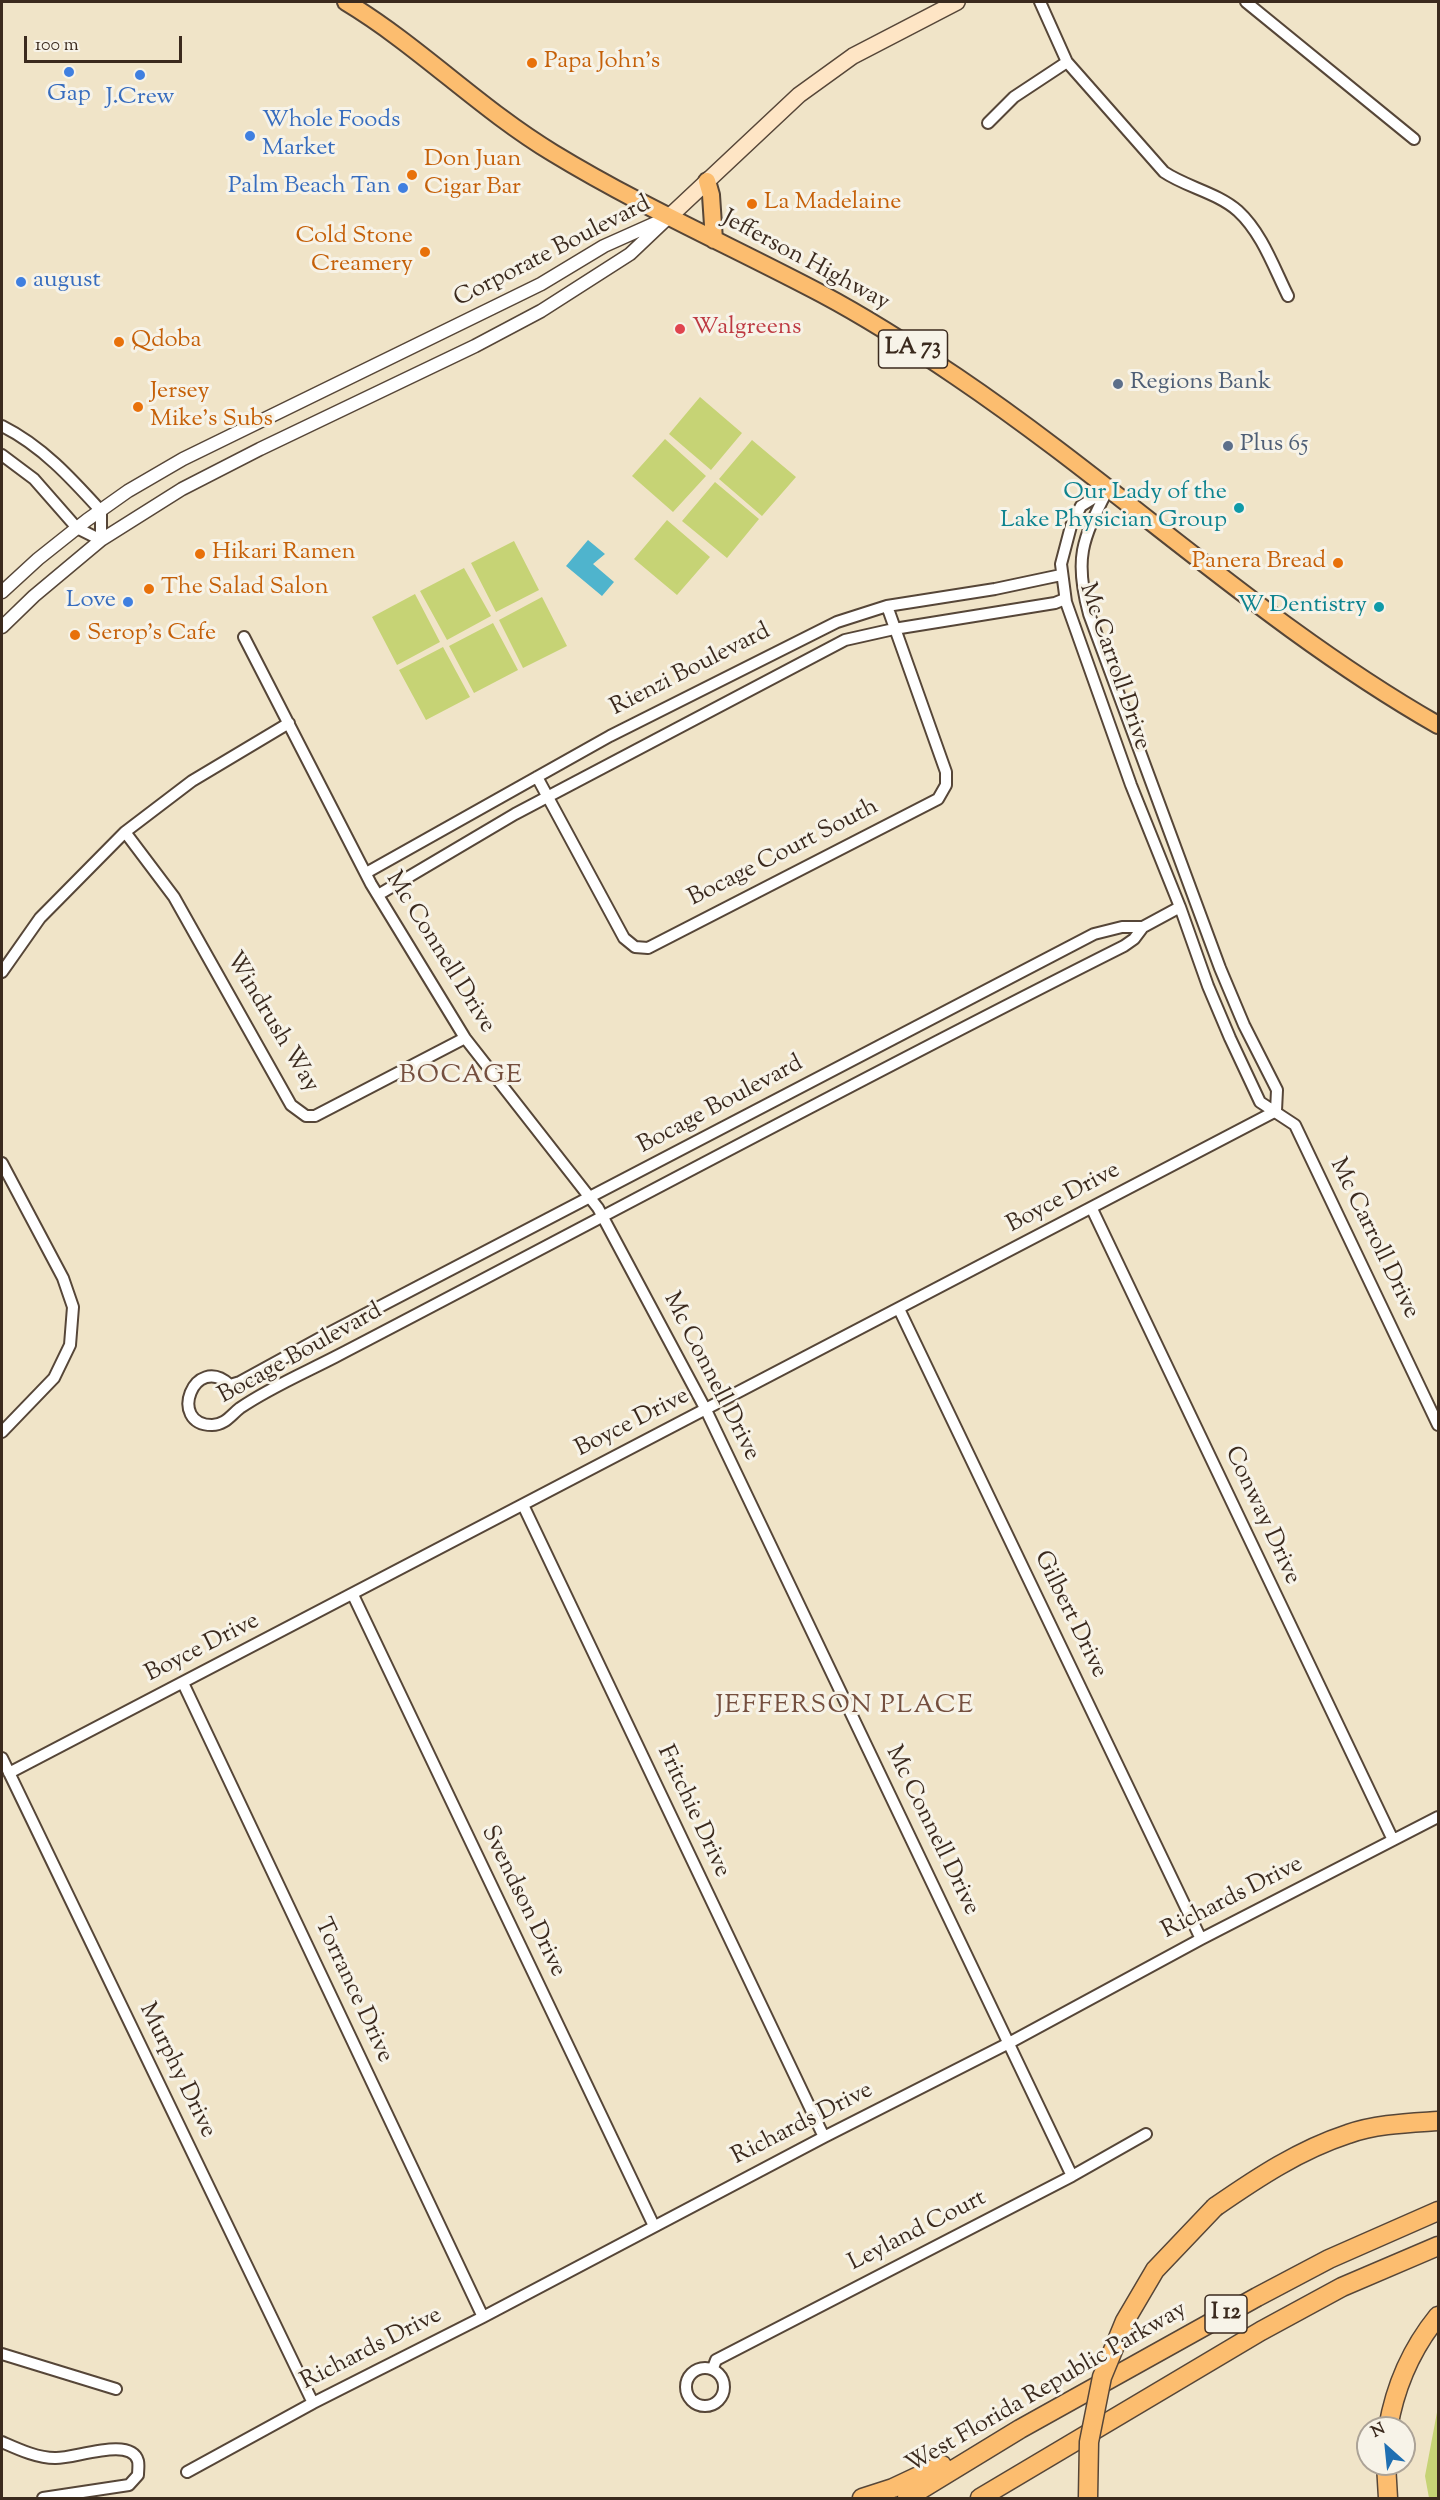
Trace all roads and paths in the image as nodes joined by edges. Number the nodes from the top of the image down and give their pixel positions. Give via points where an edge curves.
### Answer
1 (346, 2) edge
2 (957, 2) edge
3 (1040, 2) edge
4 (1246, 2) edge
5 (1067, 62) junction
6 (988, 123) dead end
7 (1414, 139) dead end
8 (707, 181) junction
9 (669, 217) junction
10 (714, 240) junction
11 (1288, 296) dead end
12 (2, 426) edge
13 (2, 455) edge
14 (1108, 489) junction
15 (101, 511) junction
16 (77, 528) junction
17 (101, 540) junction
18 (1061, 575) junction
19 (2, 592) edge
20 (1065, 598) junction
21 (887, 606) junction
22 (2, 627) edge
23 (894, 629) junction
24 (244, 637) dead end
25 (289, 723) junction
26 (1438, 725) edge
27 (537, 777) junction
28 (548, 796) junction
29 (125, 832) junction
30 (366, 873) junction
31 (378, 895) junction
32 (1180, 907) junction
33 (1143, 927) junction
34 (2, 972) edge
35 (465, 1038) junction
36 (1276, 1111) junction
37 (2, 1162) edge
38 (590, 1198) junction
39 (1092, 1209) junction
40 (602, 1217) junction
41 (899, 1309) junction
42 (706, 1410) junction
43 (1438, 1425) edge
44 (2, 1432) edge
45 (523, 1505) junction
46 (353, 1595) junction
47 (183, 1683) junction
48 (2, 1758) edge
49 (9, 1773) junction
50 (1438, 1817) edge
51 (1393, 1840) junction
52 (1201, 1939) junction
53 (1009, 2043) junction
54 (1438, 2121) edge
55 (1146, 2134) dead end
56 (824, 2137) junction
57 (1072, 2176) junction
58 (1438, 2211) edge
59 (654, 2226) junction
60 (1438, 2246) edge
61 (1438, 2316) edge
62 (483, 2317) junction
63 (2, 2354) edge
64 (713, 2368) dead end
65 (116, 2389) dead end
66 (313, 2403) junction
67 (1391, 2416) edge
68 (1020, 2429) junction
69 (2, 2442) edge
70 (188, 2472) dead end
71 (1387, 2476) edge
72 (43, 2499) edge
73 (862, 2499) edge
74 (907, 2499) edge
75 (980, 2499) edge
76 (1088, 2499) edge
77 (1388, 2499) edge

1 - 9 main road, Jefferson Highway via 518,130
2 - 8 main road via 833,70 783,108
3 - 5 street
4 - 7 street
5 - 6 street via 1014,97
5 - 11 street via 1164,172 1238,210 1262,243
8 - 9 main road
8 - 10 main road
9 - 10 main road, Jefferson Highway / LA 73
9 - 15 street, Corporate Boulevard via 603,246 541,284 239,429
9 - 17 street, Corporate Boulevard via 630,254 541,311 182,489
10 - 14 main road, Jefferson Highway / LA 73 via 825,296 918,352 997,405
12 - 15 street via 57,464
13 - 16 street via 34,478
14 - 18 street, Mc Carroll Drive via 1081,506 1075,516 1063,549
14 - 26 main road, Jefferson Highway / LA 73 via 1313,645
14 - 36 street, Mc Carroll Drive via 1082,550 1081,584 1089,614 1220,968 1277,1090
15 - 16 street, Corporate Boulevard
15 - 17 street
16 - 17 street
16 - 19 street, Corporate Boulevard
17 - 22 street, Corporate Boulevard
18 - 20 street, Mc Carroll Drive
18 - 21 street, Rienzi Boulevard
20 - 23 street, Rienzi Boulevard
20 - 32 street, Mc Carroll Drive via 1131,785
21 - 23 street
21 - 27 street, Rienzi Boulevard via 806,636
23 - 28 street, Rienzi Boulevard via 845,640
23 - 28 street, Bocage Court South via 946,772 946,786 938,798 648,948 635,947 624,938
24 - 25 street, Mc Connell Drive
25 - 29 street via 192,780
25 - 30 street, Mc Connell Drive
27 - 28 street
27 - 30 street, Rienzi Boulevard
28 - 31 street, Rienzi Boulevard
29 - 34 street via 40,918
29 - 35 street, Windrush Way via 174,897 291,1106 301,1113 315,1116
30 - 31 street, Mc Connell Drive
31 - 35 street, Mc Connell Drive
32 - 33 street, Bocage Boulevard
32 - 36 street, Mc Carroll Drive via 1208,986 1255,1091 1260,1101
33 - 38 street, Bocage Boulevard via 1094,934
33 - 40 street, Bocage Boulevard via 1124,946
35 - 38 street, Mc Connell Drive
36 - 39 street, Boyce Drive
36 - 43 street, Mc Carroll Drive via 1295,1125
37 - 44 street via 63,1278 73,1307 70,1345 54,1378
38 - 40 street, Mc Connell Drive
38 - 40 street, Bocage Boulevard via 240,1382 230,1385 216,1377 198,1381 188,1397 192,1415 208,1425 226,1421 241,1407 316,1366
39 - 41 street, Boyce Drive
39 - 51 street, Conway Drive
40 - 42 street, Mc Connell Drive
41 - 42 street, Boyce Drive
41 - 52 street, Gilbert Drive
42 - 45 street, Boyce Drive
42 - 53 street, Mc Connell Drive
45 - 46 street, Boyce Drive
45 - 56 street, Fritchie Drive
46 - 47 street, Boyce Drive
46 - 59 street, Svendson Drive
47 - 49 street, Boyce Drive
47 - 62 street, Torrance Drive
48 - 49 street, Murphy Drive
49 - 66 street, Murphy Drive
50 - 51 street, Richards Drive
51 - 52 street, Richards Drive
52 - 53 street, Richards Drive
53 - 56 street, Richards Drive
53 - 57 street, Mc Connell Drive
54 - 76 highway, bridge via 1349,2133 1304,2151 1215,2207 1155,2270 1125,2321 1102,2377 1089,2442
55 - 57 street, Leyland Court
56 - 59 street, Richards Drive
57 - 64 street, Leyland Court via 717,2360
58 - 68 highway, West Florida Republic Parkway / I 12 via 1329,2259
59 - 62 street, Richards Drive
60 - 75 highway via 1342,2287 1261,2331
61 - 67 highway via 1408,2365
62 - 66 street, Richards Drive
63 - 65 street
66 - 70 street, Richards Drive
68 - 73 highway
68 - 74 highway, West Florida Republic Parkway / I 12
69 - 72 street via 56,2458 119,2448 132,2452 138,2460 138,2475 129,2485
71 - 77 highway

